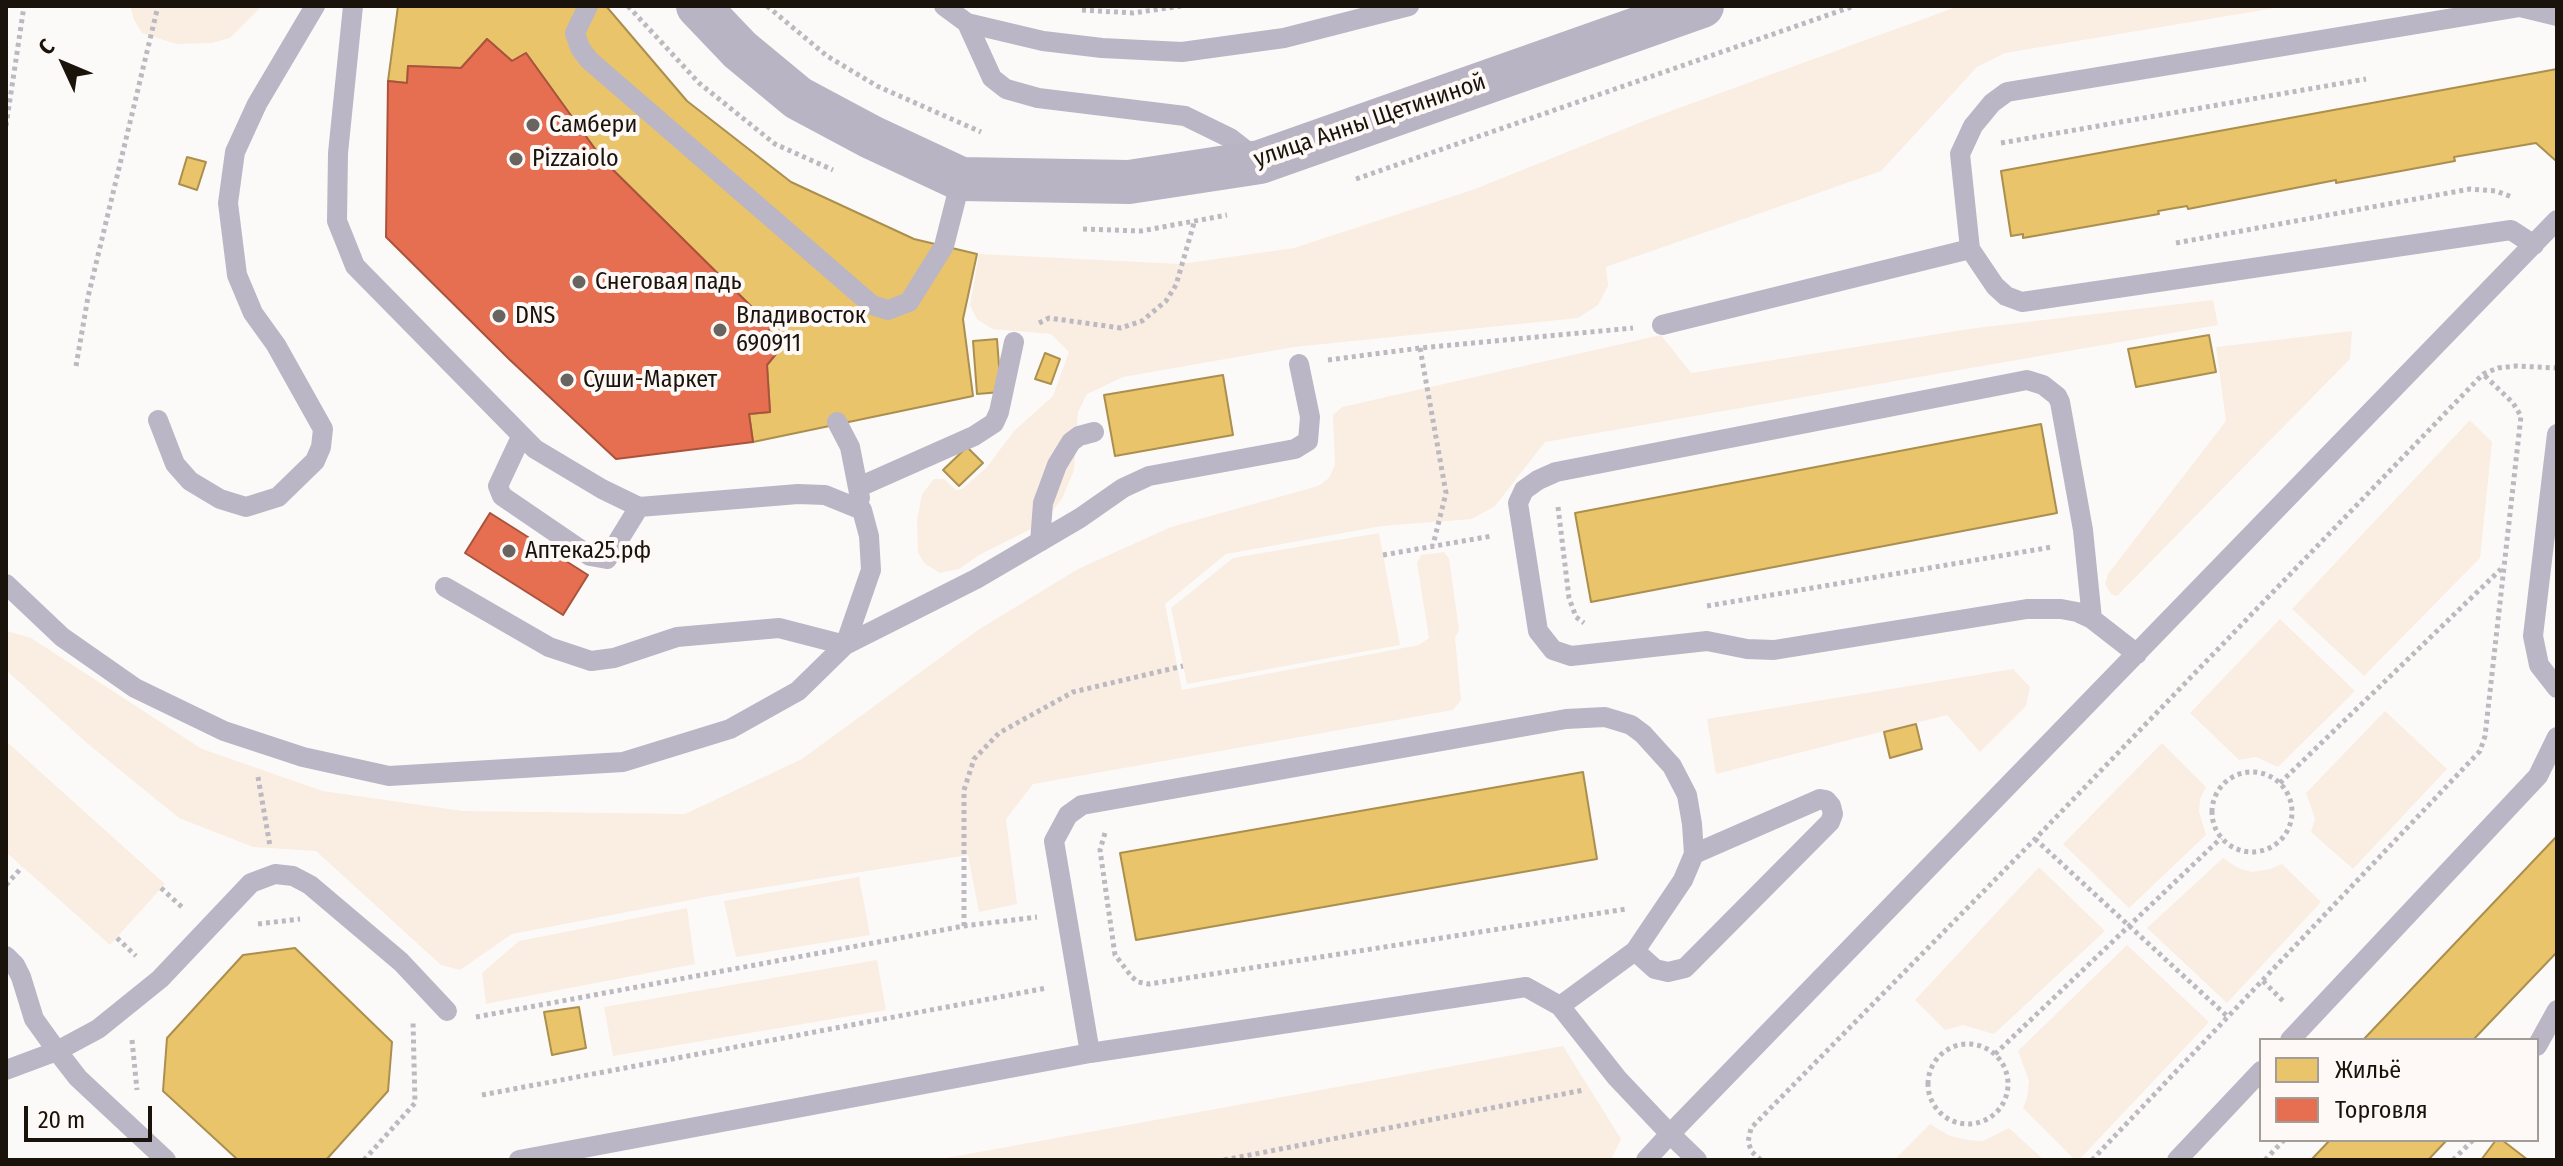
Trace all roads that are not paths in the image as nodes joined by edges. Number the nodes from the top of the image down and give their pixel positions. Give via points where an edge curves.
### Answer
1 (315, 6) edge
2 (353, 6) edge
3 (588, 6) edge
4 (698, 6) edge
5 (944, 6) edge
6 (1409, 6) edge
7 (1702, 6) edge
8 (2557, 16) edge
9 (967, 23) junction
10 (1260, 162) junction
11 (961, 179) junction
12 (2557, 220) edge
13 (2534, 245) junction
14 (1970, 249) junction
15 (1662, 325) road end
16 (1014, 342) road end
17 (1299, 364) dead end
18 (158, 420) dead end
19 (837, 422) dead end
20 (1094, 432) dead end
21 (2557, 434) edge
22 (521, 437) junction
23 (859, 487) junction
24 (639, 507) junction
25 (862, 510) junction
26 (1040, 542) junction
27 (6, 584) edge
28 (445, 587) dead end
29 (2092, 619) junction
30 (845, 645) junction
31 (2137, 654) junction
32 (2557, 688) edge
33 (2557, 737) edge
34 (1694, 854) junction
35 (1635, 951) junction
36 (6, 956) edge
37 (1560, 1006) junction
38 (2557, 1010) edge
39 (447, 1011) road end
40 (2292, 1038) edge
41 (2539, 1042) edge
42 (57, 1051) junction
43 (1090, 1053) junction
44 (6, 1070) edge
45 (2259, 1073) edge
46 (1670, 1134) junction
47 (166, 1160) edge
48 (519, 1160) edge
49 (1646, 1160) edge
50 (1697, 1160) edge
51 (2177, 1160) edge

1 - 18 lane via 235,152 228,203 237,275 253,313 323,429 321,447 315,461 278,497 246,507 190,481 175,464
2 - 22 lane via 338,153 337,221 355,266
3 - 11 lane via 575,33 589,60 872,305 888,310 909,302 944,246
4 - 11 main road, улица Анны Щетининой via 798,98
5 - 9 lane
6 - 9 lane via 1284,38 1182,52 1043,41
7 - 10 main road, улица Анны Щетининой
8 - 14 lane via 2520,7 2007,92 1973,126 1960,154
9 - 10 lane via 992,78 1006,89 1038,98 1185,116 1230,138
10 - 11 main road, улица Анны Щетининой via 1129,182
12 - 13 lane
13 - 14 lane via 2511,230 2022,302 1995,286
13 - 31 lane
14 - 15 lane
16 - 23 lane via 994,423
17 - 26 lane via 1310,417 1308,441 1295,449 1149,476
19 - 23 lane via 850,447
20 - 26 lane via 1071,442 1057,465 1043,503
21 - 32 lane via 2533,636 2539,665
22 - 24 lane
22 - 24 lane via 498,486 502,496 590,556 607,559
23 - 25 lane
24 - 25 lane via 798,494 825,495
25 - 30 lane via 871,570
26 - 30 lane
27 - 30 lane via 62,637 135,688 224,731 303,757 389,776 623,762 730,729 798,691
28 - 30 lane via 549,647 591,661 677,637 779,628
29 - 29 lane via 2085,542 2060,402 2043,385 2027,380 1556,472 1524,490 1518,503 1538,631 1553,650 1571,656 1707,641 1774,650 2027,609 2061,609
29 - 31 lane
31 - 46 lane
33 - 40 lane via 2538,776
34 - 35 lane
34 - 35 lane via 1820,799 1831,806 1830,822 1685,968 1655,969
34 - 43 lane via 1687,795 1672,766 1631,725 1605,717 1566,719 1082,805 1068,815 1054,841
35 - 37 lane
36 - 42 lane via 21,977 34,1019
37 - 43 lane via 1526,987
37 - 46 lane
38 - 41 lane
39 - 42 lane via 401,962 310,885 275,874 251,883 160,979 98,1029
42 - 44 lane
42 - 47 lane via 78,1078
43 - 48 lane
45 - 51 lane
46 - 49 lane
46 - 50 lane

